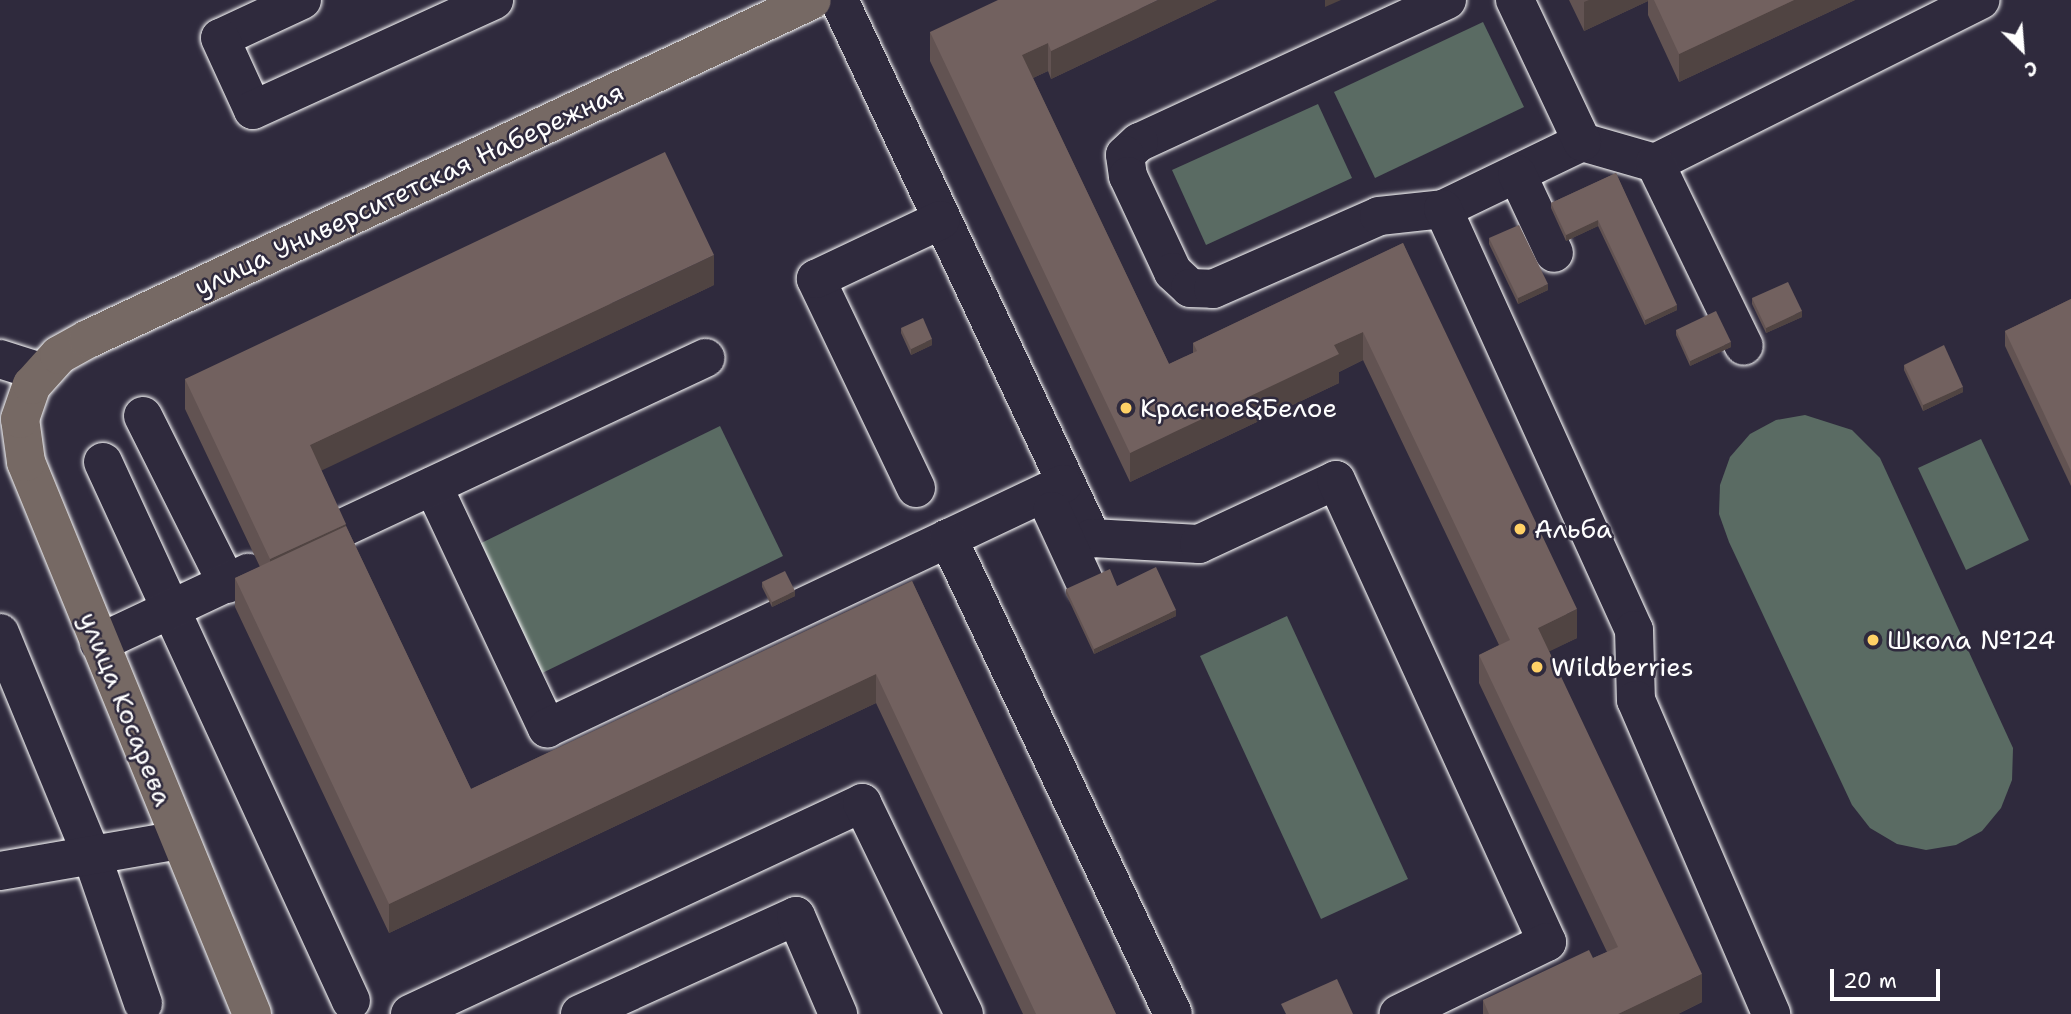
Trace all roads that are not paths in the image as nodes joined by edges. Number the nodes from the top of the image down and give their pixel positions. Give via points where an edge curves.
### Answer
1 (302, 0) edge
2 (494, 0) edge
3 (839, 0) edge
4 (1447, 0) edge
5 (1516, 0) edge
6 (1981, 0) edge
7 (787, 5) edge
8 (1582, 142) junction
9 (1655, 163) junction
10 (1517, 174) junction
11 (1443, 209) junction
12 (941, 220) junction
13 (1555, 253) dead end
14 (1744, 346) dead end
15 (706, 358) dead end
16 (0, 359) edge
17 (33, 386) junction
18 (144, 416) dead end
19 (103, 462) dead end
20 (433, 486) junction
21 (916, 488) dead end
22 (1053, 489) junction
23 (336, 531) edge
24 (948, 538) junction
25 (1086, 585) edge
26 (170, 610) junction
27 (0, 633) edge
28 (99, 642) junction
29 (179, 840) junction
30 (92, 856) junction
31 (0, 871) edge
32 (351, 1001) dead end
33 (143, 1003) dead end
34 (433, 1009) edge
35 (1422, 1009) edge
36 (252, 1014) edge
37 (580, 1014) edge
38 (838, 1014) edge
39 (964, 1014) edge
40 (1173, 1014) edge
41 (1771, 1014) edge

1 - 2 lane via 220,38 253,110
3 - 12 lane
4 - 11 lane via 1139,142 1125,155 1128,176 1173,272 1190,288 1213,289 1379,216
5 - 8 lane
6 - 9 lane
7 - 17 main road, улица Университетская Набережная via 88,339 59,355
8 - 9 lane
8 - 10 lane
9 - 14 lane
10 - 11 lane
10 - 13 lane
11 - 41 lane via 1634,630 1636,700
12 - 21 lane via 816,279
12 - 22 lane
15 - 20 lane
16 - 17 lane
17 - 28 main road, улица Косарева via 20,437 26,463
18 - 26 lane via 243,576
19 - 26 lane
20 - 23 lane
20 - 24 lane via 547,727
22 - 24 lane
22 - 25 lane
22 - 35 lane via 1092,538 1199,544 1336,480 1547,942
24 - 40 lane
26 - 28 lane
26 - 32 lane
27 - 30 lane
28 - 29 main road, улица Косарева
29 - 30 lane
29 - 36 main road, улица Косарева
30 - 31 lane
30 - 33 lane
34 - 39 lane via 862,803
37 - 38 lane via 796,916

